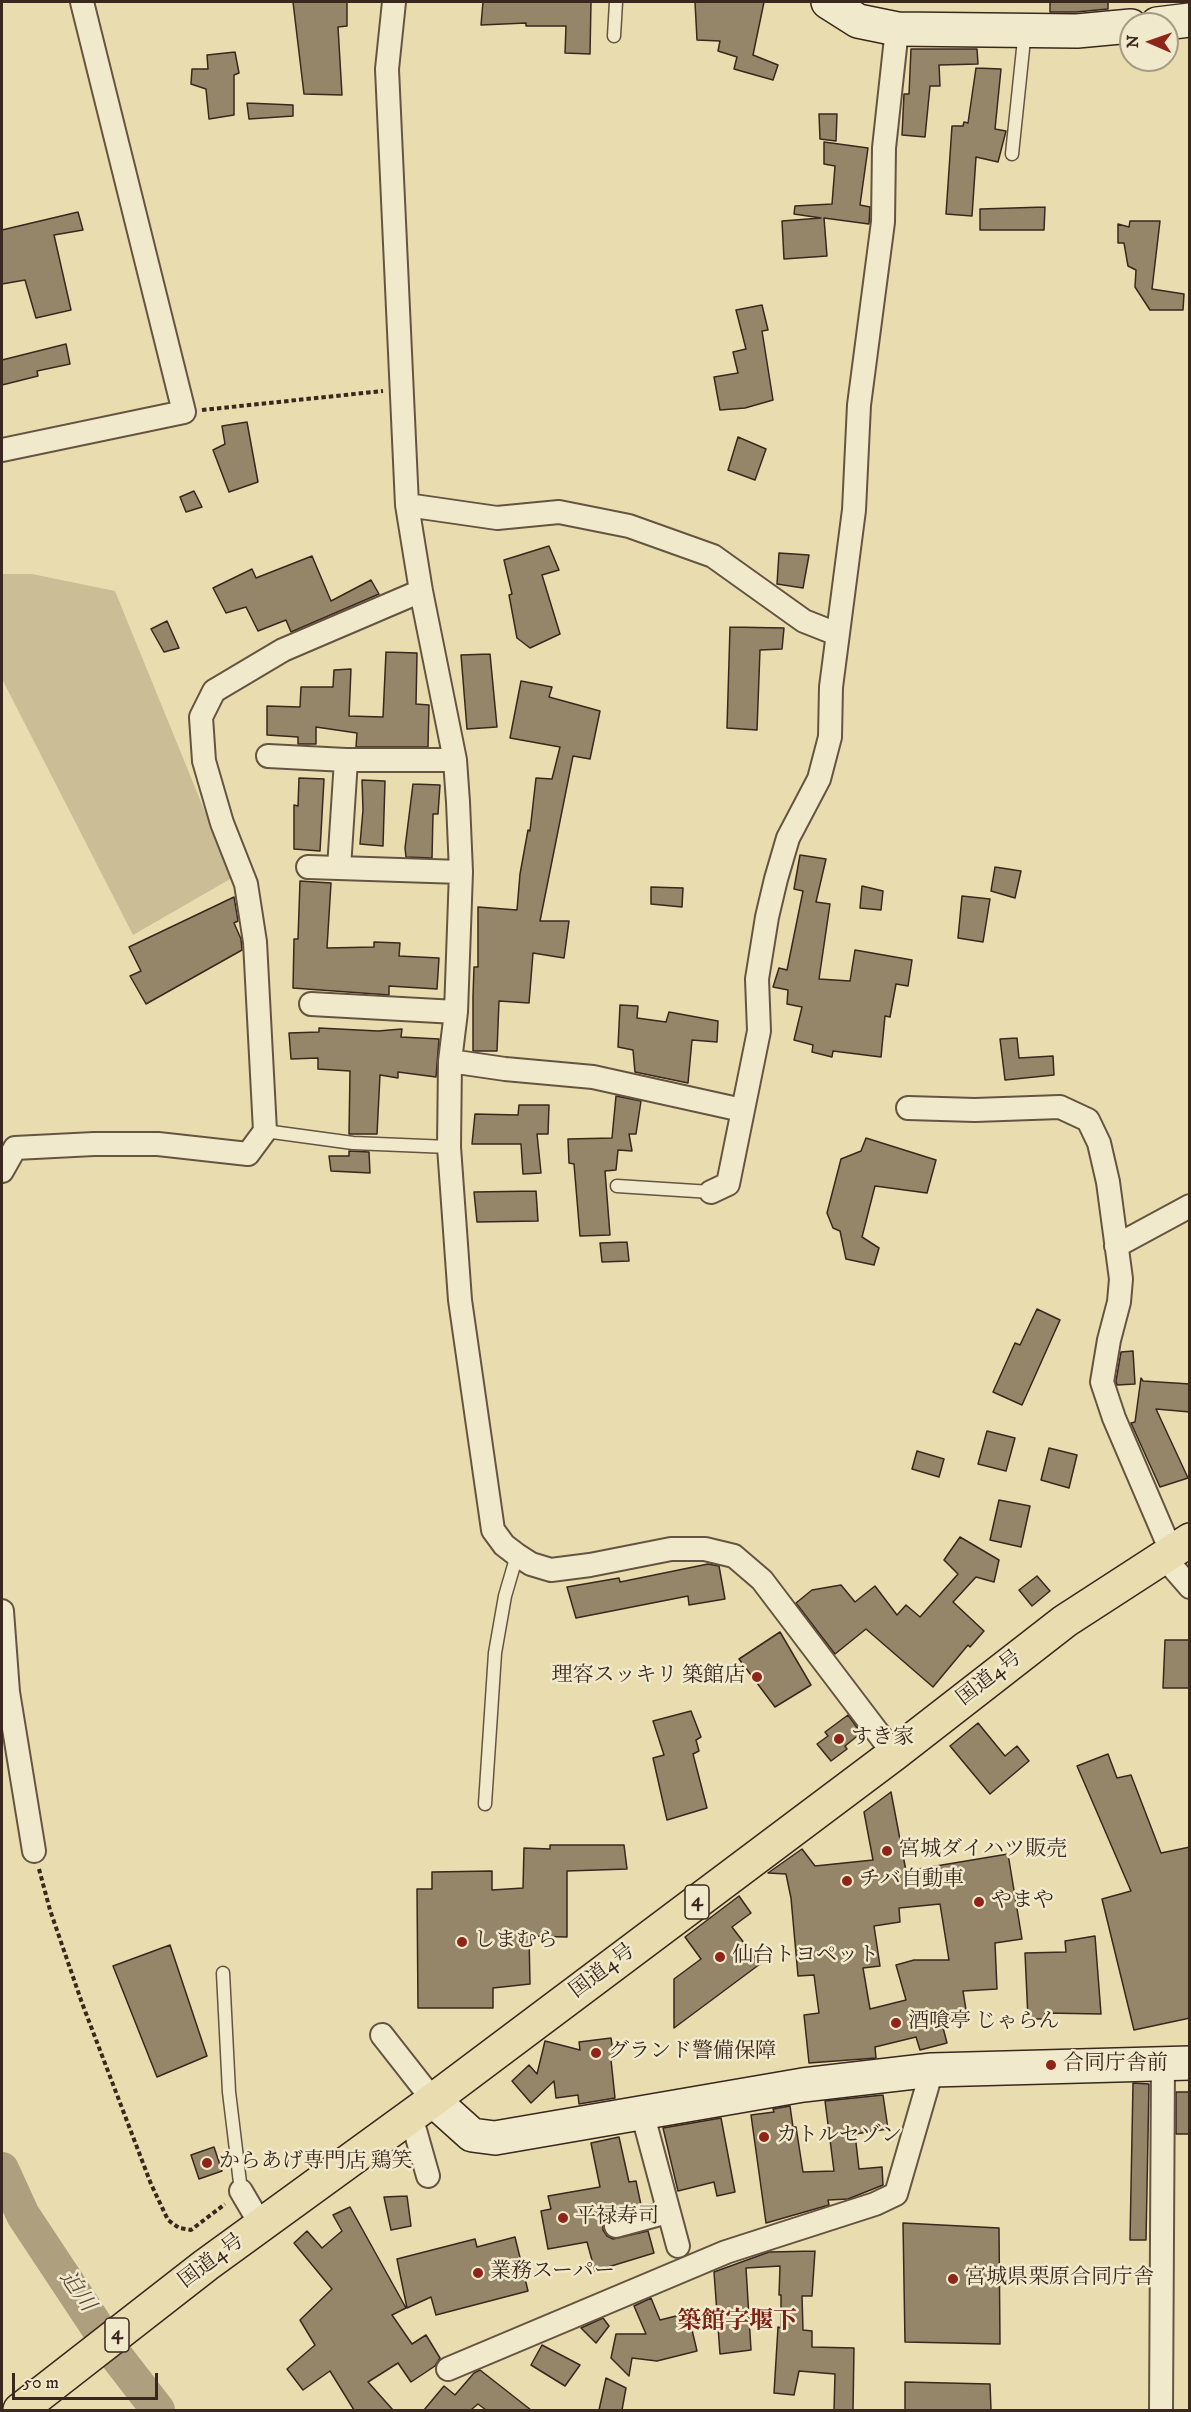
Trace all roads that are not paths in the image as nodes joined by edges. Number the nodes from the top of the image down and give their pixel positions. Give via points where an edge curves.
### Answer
1 (82, 2) edge
2 (394, 2) edge
3 (616, 2) edge
4 (828, 2) edge
5 (1119, 27) edge
6 (897, 29) junction
7 (1025, 30) junction
8 (614, 36) dead end
9 (1012, 154) dead end
10 (2, 450) edge
11 (407, 506) junction
12 (421, 591) junction
13 (837, 634) junction
14 (268, 756) dead end
15 (346, 760) junction
16 (455, 760) junction
17 (308, 867) dead end
18 (339, 868) junction
19 (461, 872) junction
20 (310, 1004) dead end
21 (456, 1012) junction
22 (450, 1061) junction
23 (908, 1108) dead end
24 (742, 1110) junction
25 (265, 1131) junction
26 (449, 1147) junction
27 (2, 1171) edge
28 (617, 1186) dead end
29 (711, 1192) joint
30 (1190, 1206) edge
31 (1116, 1246) junction
32 (1175, 1549) edge
33 (517, 1555) junction
34 (1190, 1587) edge
35 (2, 1611) edge
36 (894, 1754) junction
37 (485, 1804) dead end
38 (34, 1851) road end
39 (223, 1973) dead end
40 (382, 2036) dead end
41 (1176, 2063) edge
42 (932, 2070) junction
43 (422, 2108) junction
44 (642, 2112) junction
45 (428, 2176) dead end
46 (241, 2191) joint
47 (669, 2212) junction
48 (261, 2225) junction
49 (616, 2226) dead end
50 (678, 2246) dead end
51 (448, 2369) dead end
52 (24, 2407) edge
53 (1161, 2410) edge

1 - 10 street via 184,412
2 - 11 street via 387,69
3 - 8 lane
4 - 6 street via 858,21
5 - 7 street
6 - 7 street
6 - 13 street via 884,148 883,222 860,394 854,510
7 - 9 lane
11 - 12 street
11 - 13 street via 497,518 559,512 628,526 713,556 804,621
12 - 16 street
12 - 25 street via 284,650 214,691 201,717 204,761 248,896 255,942
13 - 24 street via 831,736 819,779 789,838 776,879 757,979 759,1031
14 - 15 street
15 - 16 street
15 - 18 street
16 - 19 street
17 - 18 street
18 - 19 street
19 - 21 street
20 - 21 street
21 - 22 street
22 - 24 street via 593,1077
22 - 26 street
23 - 31 street via 1060,1107 1088,1120 1099,1143 1108,1182
24 - 29 street via 728,1184
25 - 26 lane via 353,1143
25 - 27 street via 248,1154 158,1144 15,1148
26 - 33 street via 460,1300 488,1508 493,1530
28 - 29 lane
30 - 31 street
31 - 32 street via 1121,1279 1119,1302 1102,1382 1114,1418
32 - 34 street
32 - 36 highway, 国道4号 / 4 via 1065,1622
33 - 36 street via 551,1570 671,1548 705,1549 734,1556 762,1580
33 - 37 lane via 495,1653
35 - 38 street via 8,1692
36 - 43 highway, 国道4号 / 4
39 - 46 lane via 229,2092
40 - 43 street
41 - 42 street
41 - 53 street
42 - 44 street via 803,2085
42 - 51 street via 896,2194 726,2252
43 - 44 street via 484,2138
43 - 45 street
43 - 48 highway, 国道4号 / 4
44 - 47 street
46 - 48 street
47 - 49 street
47 - 50 street
48 - 52 highway, 国道4号 / 4

